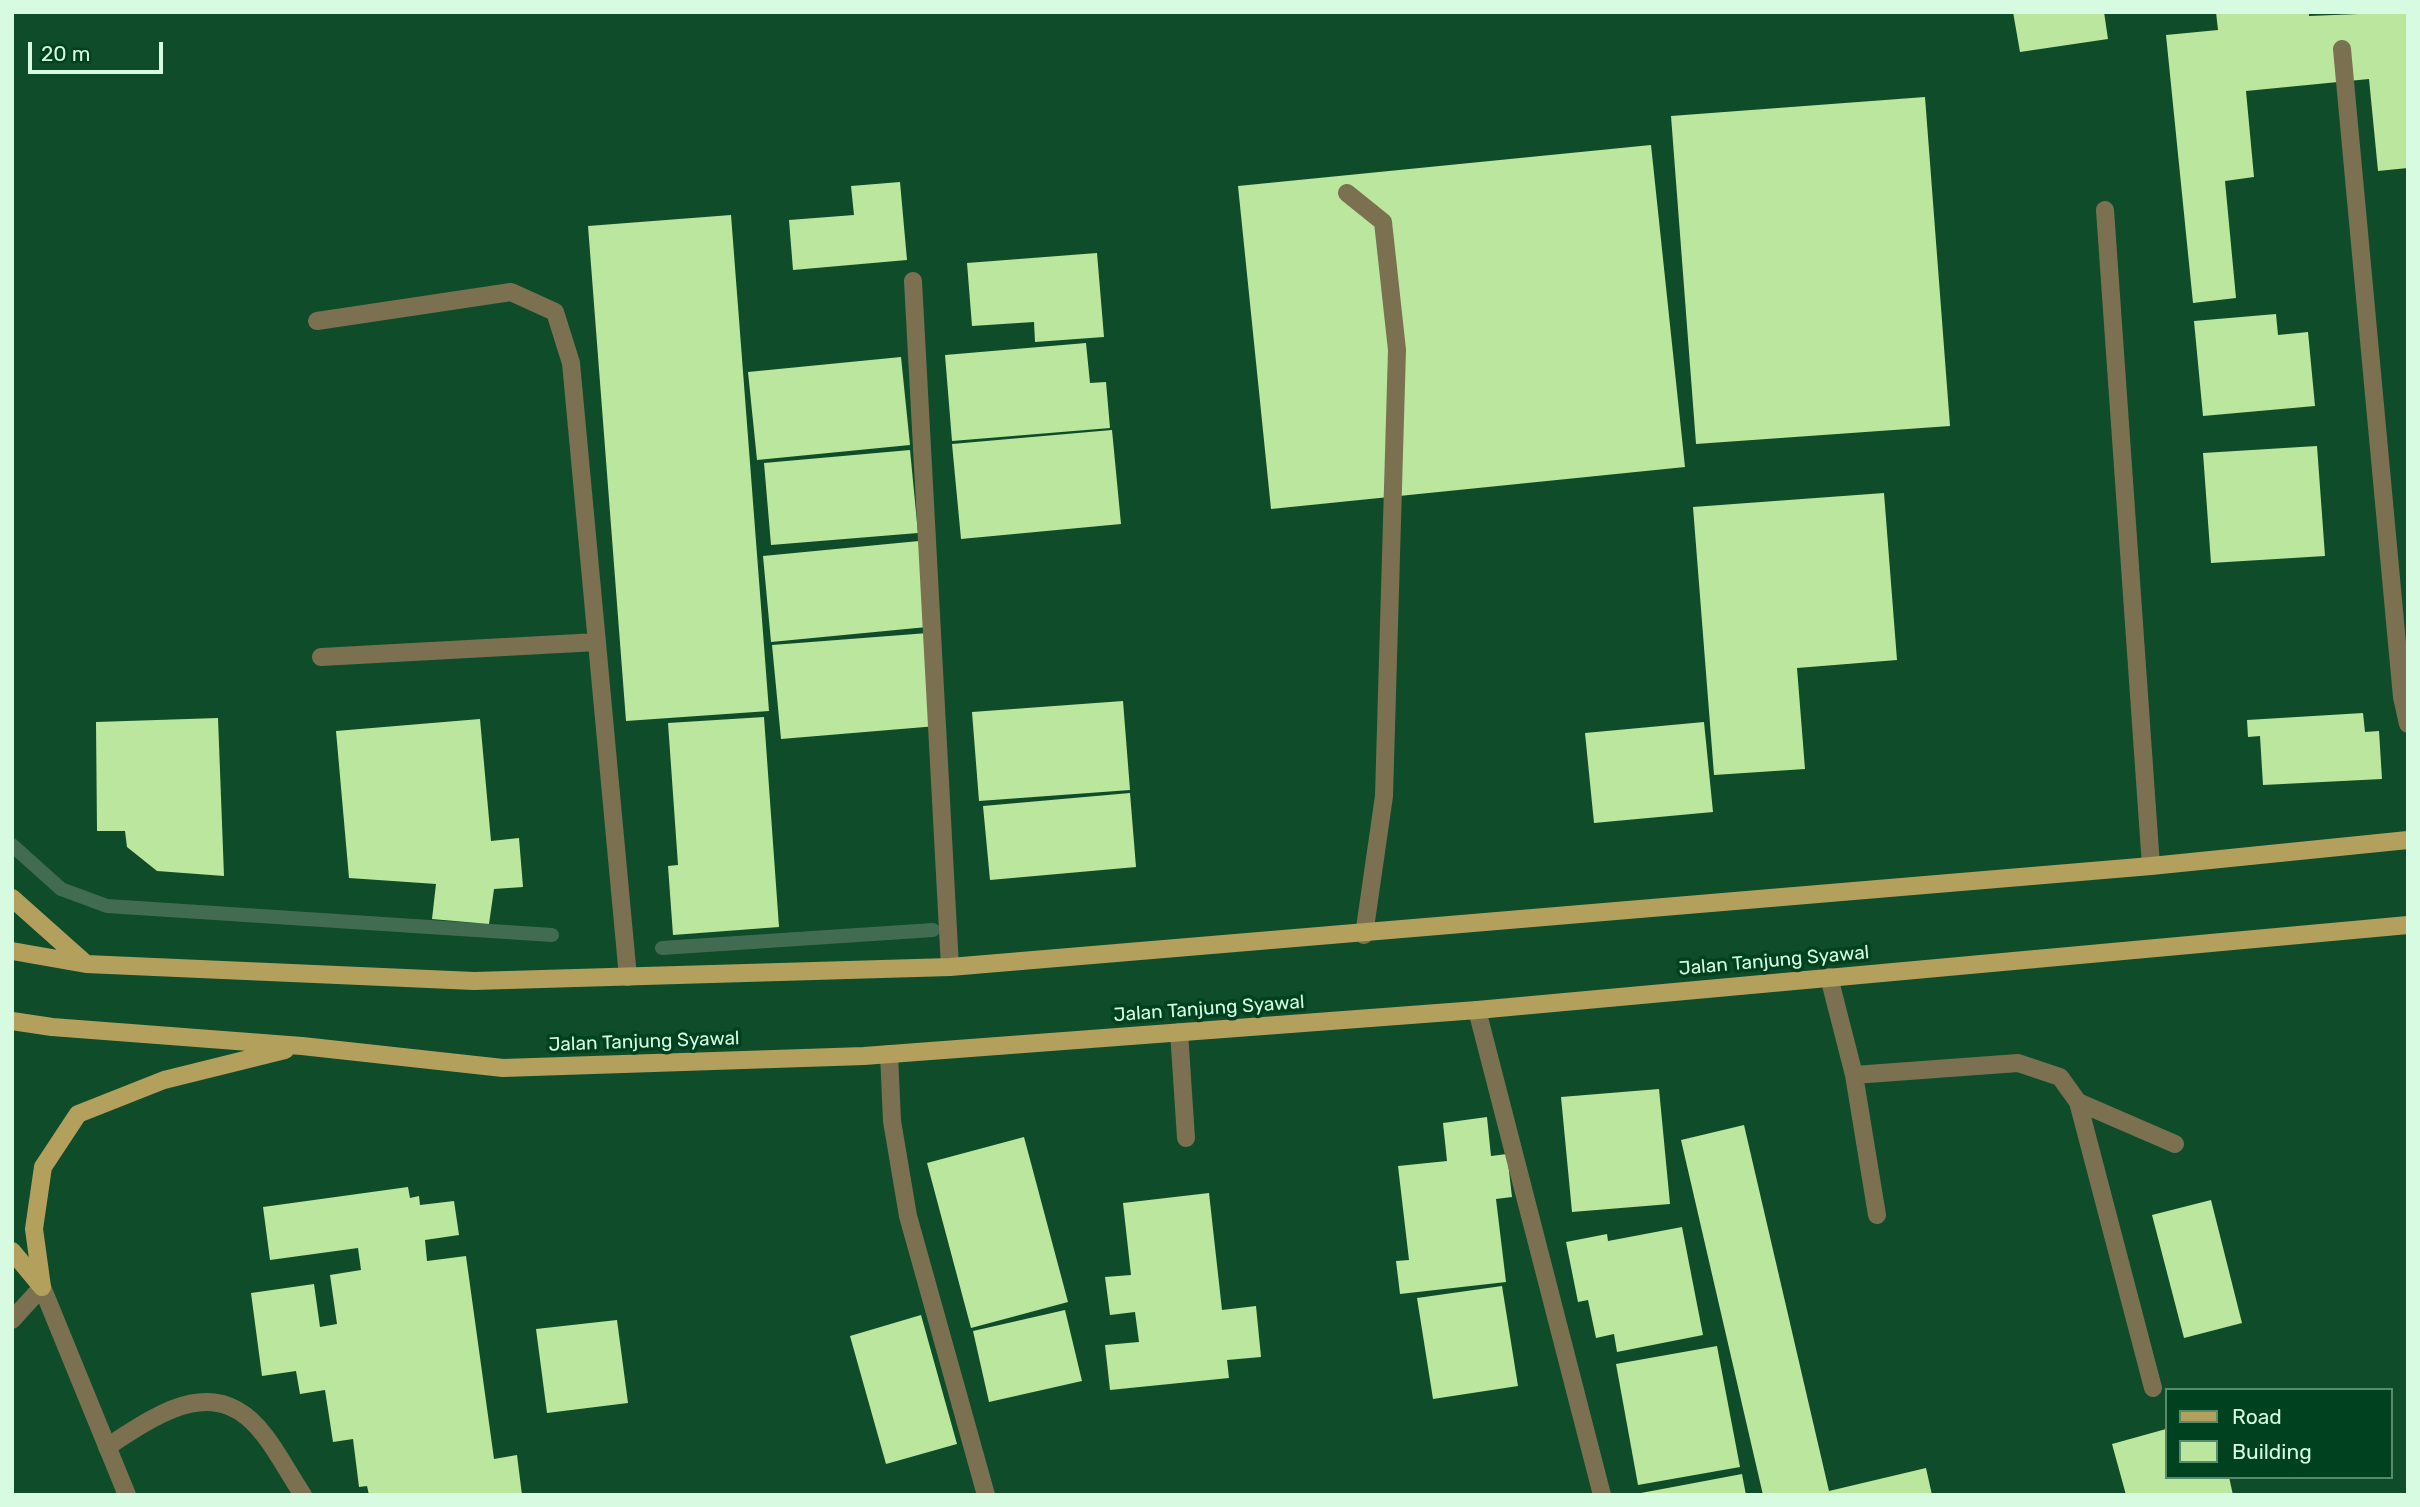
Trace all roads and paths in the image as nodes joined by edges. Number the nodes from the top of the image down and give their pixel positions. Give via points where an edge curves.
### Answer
1 (2342, 49) dead end
2 (1347, 193) dead end
3 (2105, 210) dead end
4 (913, 281) dead end
5 (317, 321) dead end
6 (597, 642) junction
7 (321, 657) dead end
8 (2408, 724) edge
9 (2408, 840) edge
10 (2151, 866) junction
11 (12, 898) edge
12 (2408, 925) edge
13 (1364, 935) junction
14 (12, 951) edge
15 (86, 964) junction
16 (950, 967) junction
17 (628, 977) junction
18 (1829, 977) junction
19 (1477, 1010) junction
20 (12, 1021) edge
21 (1179, 1032) junction
22 (302, 1046) junction
23 (889, 1054) junction
24 (1854, 1076) junction
25 (2078, 1102) junction
26 (1186, 1138) dead end
27 (2175, 1144) dead end
28 (1877, 1215) dead end
29 (12, 1251) edge
30 (42, 1287) junction
31 (12, 1320) edge
32 (2153, 1388) dead end
33 (107, 1447) junction
34 (122, 1493) edge
35 (303, 1495) edge
36 (986, 1495) edge
37 (1602, 1495) edge

1 - 8 street
2 - 13 street via 1382,222 1397,350 1384,796
3 - 10 street
4 - 16 street
5 - 6 street via 511,292 555,312 571,363
6 - 7 street
6 - 17 street
9 - 10 main road
10 - 13 main road
11 - 15 main road
12 - 18 main road, Jalan Tanjung Syawal
13 - 16 main road
14 - 15 main road
15 - 17 main road via 474,981
16 - 17 main road
18 - 19 main road, Jalan Tanjung Syawal
18 - 24 street
19 - 21 main road, Jalan Tanjung Syawal
19 - 37 street
20 - 22 main road, Jalan Tanjung Syawal
21 - 23 main road, Jalan Tanjung Syawal
21 - 26 street
22 - 23 main road, Jalan Tanjung Syawal via 503,1068
22 - 30 main road via 164,1080 78,1114 43,1167 34,1229
23 - 36 street via 892,1121 908,1216
24 - 25 street via 2018,1063 2060,1077
24 - 28 street
25 - 27 street
25 - 32 street
29 - 30 main road
30 - 31 street
30 - 33 street
33 - 34 street
33 - 35 street via 152,1417 197,1401 232,1404 264,1434

